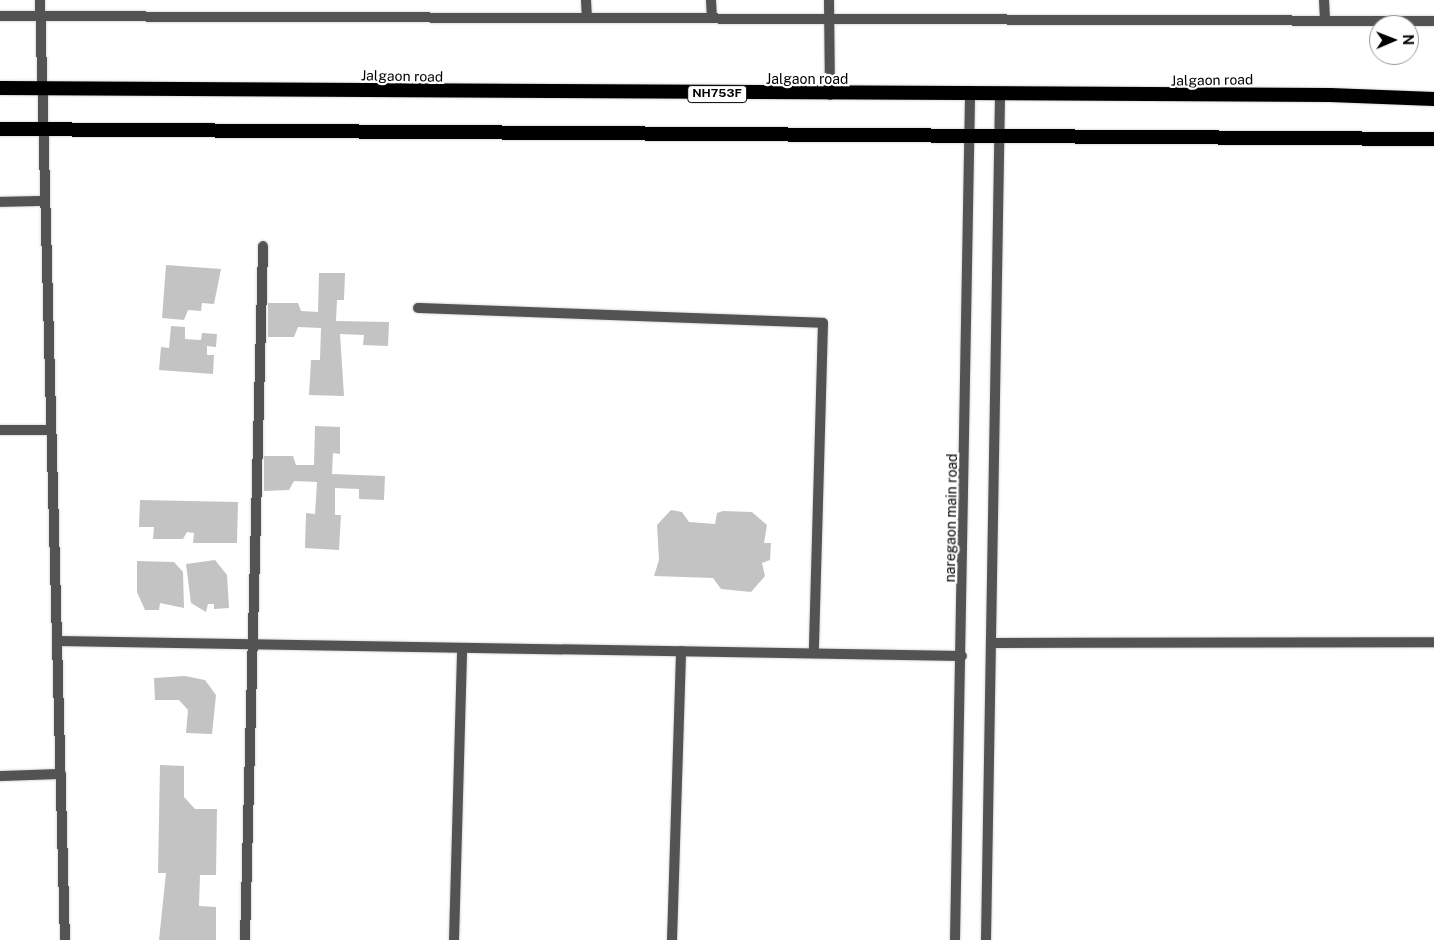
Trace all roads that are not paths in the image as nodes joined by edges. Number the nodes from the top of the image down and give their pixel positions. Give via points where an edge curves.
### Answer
1 (40, 0) edge
2 (586, 0) edge
3 (711, 0) edge
4 (829, 0) edge
5 (1324, 0) edge
6 (0, 16) edge
7 (40, 16) junction
8 (587, 18) junction
9 (712, 18) junction
10 (830, 19) junction
11 (1325, 20) junction
12 (1434, 21) edge
13 (0, 88) edge
14 (42, 88) junction
15 (830, 95) junction
16 (970, 96) junction
17 (1000, 96) junction
18 (1434, 99) edge
19 (0, 129) edge
20 (43, 130) junction
21 (970, 133) junction
22 (1001, 134) junction
23 (1434, 139) edge
24 (45, 201) junction
25 (0, 202) edge
26 (263, 246) dead end
27 (418, 308) dead end
28 (0, 430) edge
29 (51, 430) junction
30 (58, 641) junction
31 (1434, 642) edge
32 (992, 643) junction
33 (254, 645) junction
34 (462, 648) junction
35 (681, 651) junction
36 (814, 653) junction
37 (962, 656) junction
38 (61, 774) junction
39 (0, 776) edge
40 (65, 940) edge
41 (246, 940) edge
42 (454, 940) edge
43 (672, 940) edge
44 (955, 940) edge
45 (986, 940) edge

1 - 7 street
2 - 8 street
3 - 9 street
4 - 10 street
5 - 11 street
6 - 7 street
7 - 8 street
7 - 14 street
8 - 9 street
9 - 10 street
10 - 11 street
10 - 15 street
11 - 12 street
13 - 14 highway, Jalgaon road / NH753F
14 - 15 highway, Jalgaon road / NH753F
14 - 20 street
15 - 16 highway, Jalgaon road / NH753F
16 - 17 highway, Jalgaon road / NH753F
16 - 21 street, naregaon main road
17 - 18 highway, Jalgaon road / NH753F via 1330,95
17 - 22 street
19 - 20 highway
20 - 21 highway
20 - 24 street
21 - 22 highway
21 - 37 street, naregaon main road
22 - 23 highway
22 - 32 street
24 - 25 street
24 - 29 street
26 - 33 street
27 - 36 street via 823,323
28 - 29 street
29 - 30 street
30 - 33 street
30 - 38 street
31 - 32 street
32 - 45 street
33 - 34 street
33 - 41 street
34 - 35 street
34 - 42 street
35 - 36 street
35 - 43 street
36 - 37 street
37 - 44 street, naregaon main road
38 - 39 street
38 - 40 street

